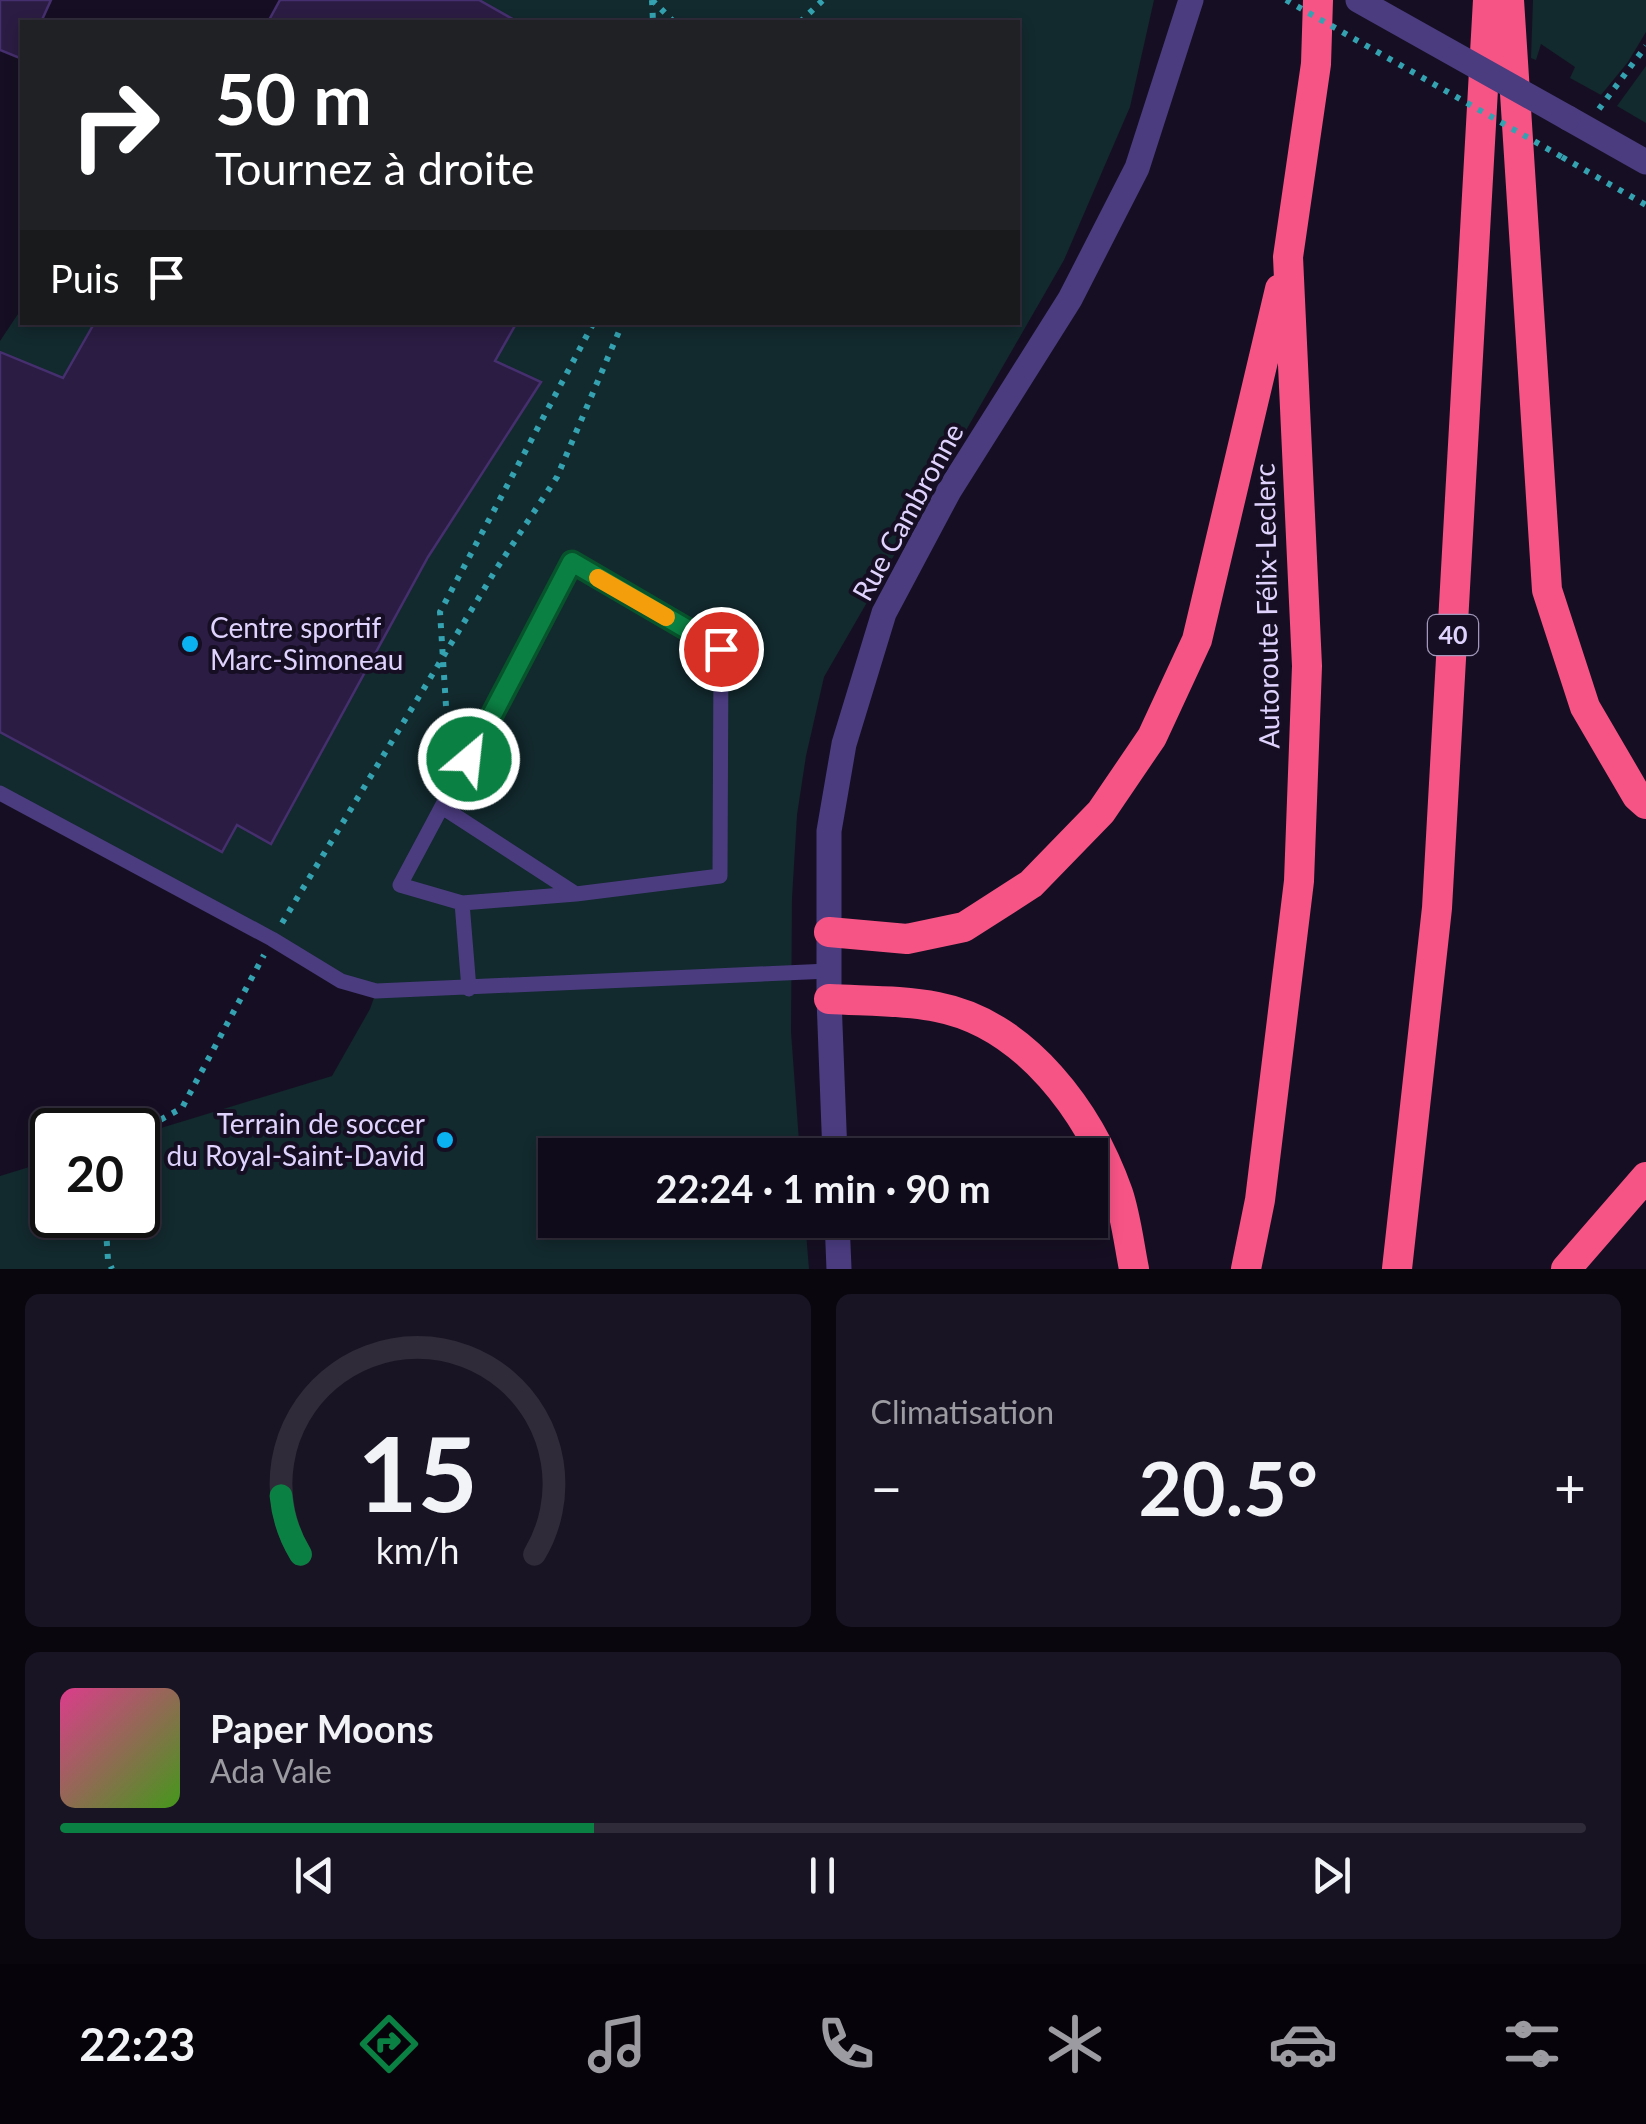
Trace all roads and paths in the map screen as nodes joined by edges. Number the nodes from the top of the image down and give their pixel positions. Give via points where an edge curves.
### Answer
1 (652, 0) edge
2 (822, 0) edge
3 (1191, 0) edge
4 (1286, 0) edge
5 (1318, 0) edge
6 (1358, 0) edge
7 (1488, 0) edge
8 (1509, 0) edge
9 (672, 20) edge
10 (802, 20) edge
11 (1646, 46) edge
12 (1576, 123) junction
13 (1565, 159) junction
14 (1646, 162) edge
15 (1646, 205) edge
16 (1288, 257) junction
17 (592, 325) edge
18 (622, 325) edge
19 (443, 656) junction
20 (446, 706) dead end
21 (0, 793) edge
22 (1646, 804) edge
23 (442, 808) junction
24 (576, 894) junction
25 (462, 903) junction
26 (829, 932) junction
27 (272, 939) junction
28 (829, 985) junction
29 (468, 989) junction
30 (160, 1120) edge
31 (834, 1138) edge
32 (1646, 1177) edge
33 (107, 1238) edge
34 (838, 1238) edge
35 (112, 1269) edge
36 (839, 1269) edge
37 (1134, 1269) edge
38 (1246, 1269) edge
39 (1398, 1269) edge
40 (1566, 1269) edge

1 - 9 path
2 - 10 path
3 - 26 street, Rue Cambronne via 1128,185 1070,299 950,491 884,613 844,744 832,813
4 - 13 path, bridge
5 - 16 highway, Autoroute Félix-Leclerc via 1316,64
6 - 12 street, bridge
7 - 39 highway, 40 via 1437,908
8 - 22 highway via 1547,590 1584,706
11 - 12 path
12 - 13 path
12 - 14 street
13 - 15 path
16 - 26 highway via 1196,640 1152,737 1112,797 1031,884 964,927 907,939
16 - 38 highway, Autoroute Félix-Leclerc via 1307,666 1298,880 1270,1128
17 - 19 path via 440,612
18 - 19 path via 557,478
19 - 20 path
19 - 27 path
21 - 27 lane
23 - 24 lane
23 - 24 lane via 572,562 721,649 720,876
23 - 25 lane via 400,885
24 - 25 lane
25 - 29 lane
26 - 28 street, Rue Cambronne
27 - 29 lane via 341,981 376,991
27 - 30 path via 182,1108
28 - 29 lane
28 - 31 street, Rue Cambronne
28 - 37 highway via 988,1024 1046,1072 1090,1128 1118,1196
32 - 40 highway
33 - 35 path
34 - 36 street

